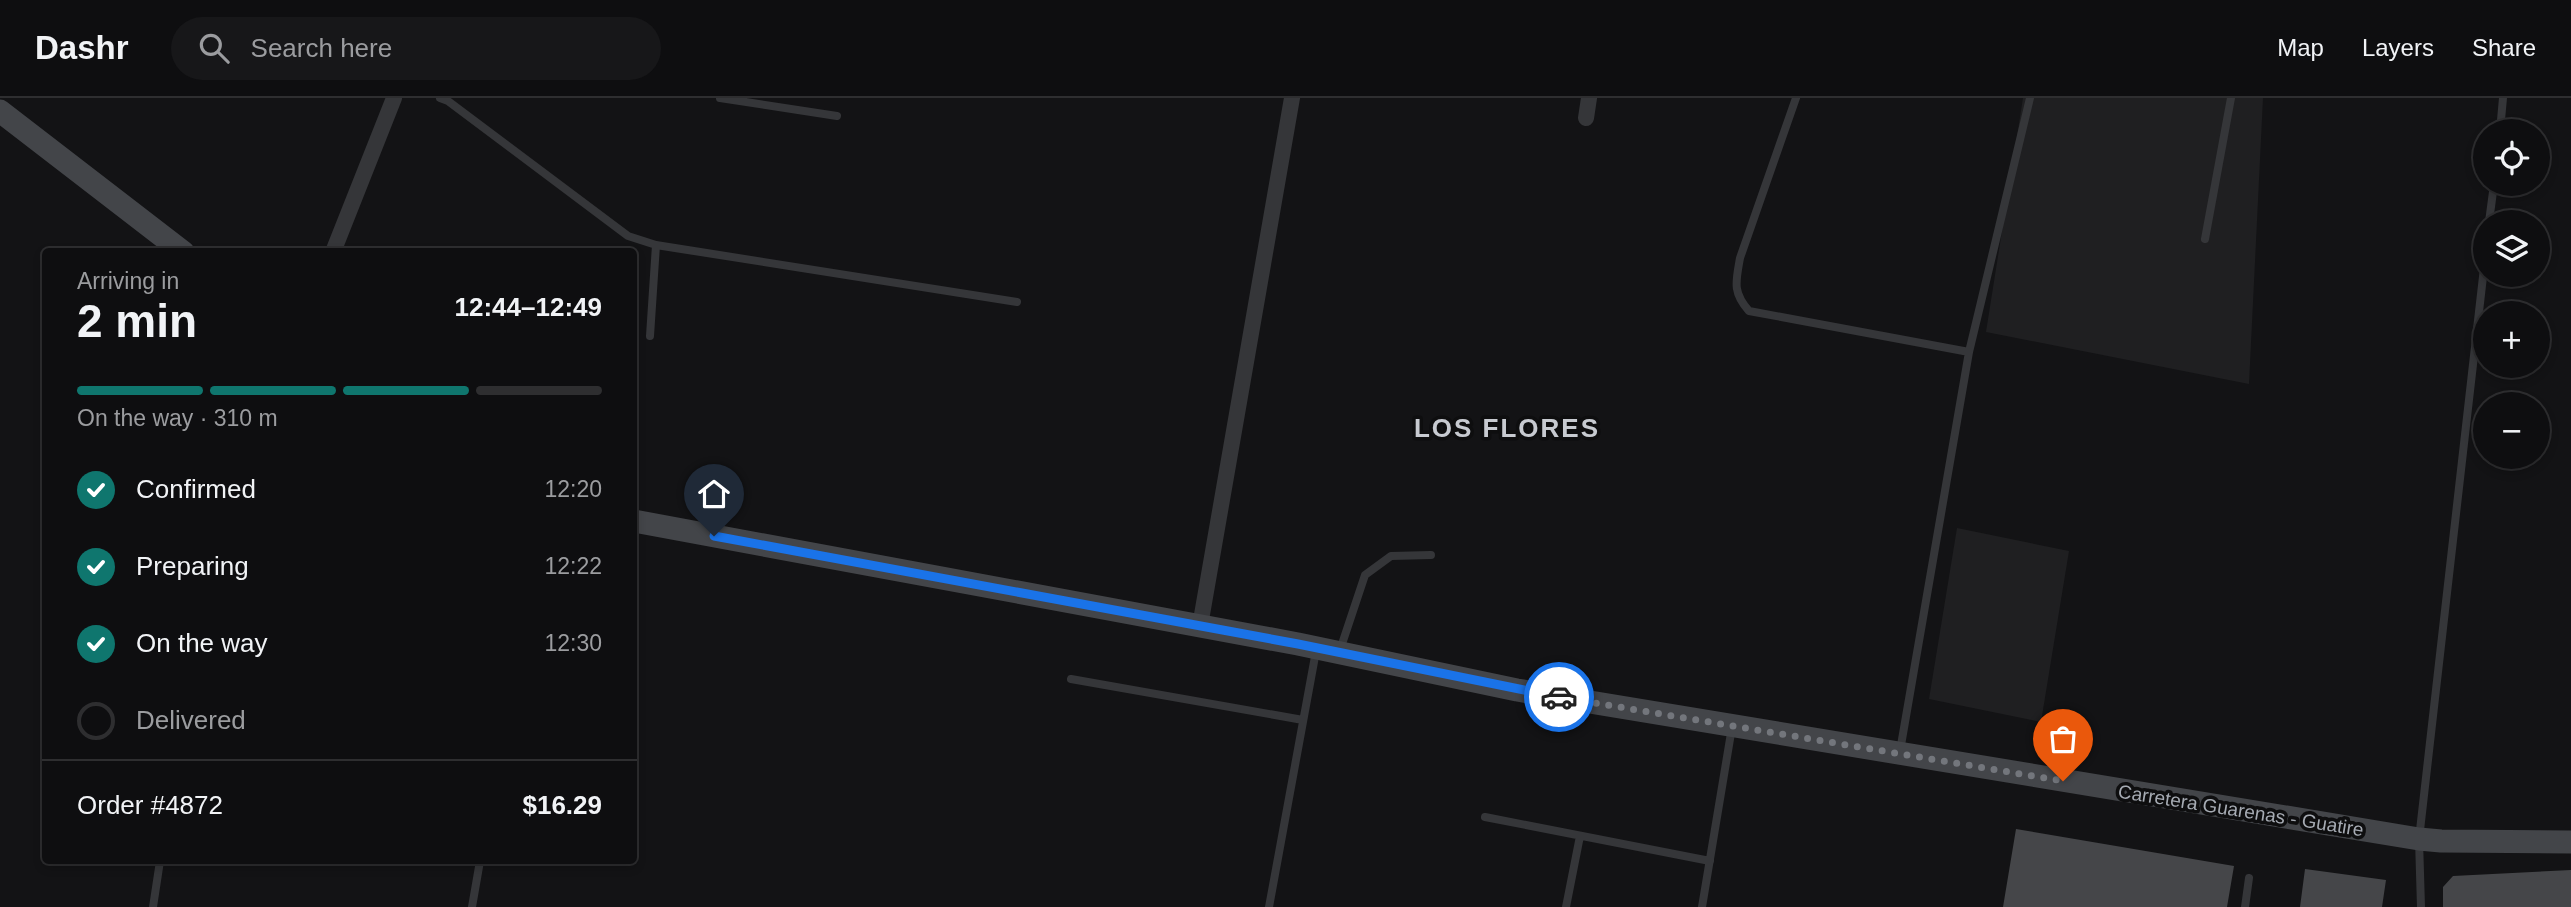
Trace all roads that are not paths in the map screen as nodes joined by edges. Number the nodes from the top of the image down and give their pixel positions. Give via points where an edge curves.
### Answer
1 (394, 98) edge
2 (440, 98) edge
3 (720, 98) edge
4 (1292, 98) edge
5 (1589, 98) edge
6 (1796, 98) edge
7 (2030, 98) edge
8 (2231, 98) edge
9 (2503, 98) edge
10 (0, 110) edge
11 (837, 116) dead end
12 (1586, 118) dead end
13 (2501, 119) edge
14 (2205, 239) dead end
15 (656, 245) junction
16 (178, 248) edge
17 (335, 248) edge
18 (2482, 287) edge
19 (1017, 302) dead end
20 (650, 336) dead end
21 (1969, 352) junction
22 (637, 522) edge
23 (1431, 555) dead end
24 (1200, 626) junction
25 (1316, 648) junction
26 (1339, 653) junction
27 (1071, 678) dead end
28 (1303, 720) junction
29 (1732, 727) junction
30 (1899, 754) junction
31 (1485, 817) dead end
32 (1580, 836) junction
33 (2419, 839) junction
34 (2571, 842) edge
35 (1710, 861) junction
36 (159, 864) edge
37 (479, 864) edge
38 (2249, 878) dead end
39 (152, 907) edge
40 (472, 907) edge
41 (1269, 907) edge
42 (1566, 907) edge
43 (1702, 907) edge
44 (2245, 907) edge
45 (2421, 907) edge

1 - 17 street
2 - 15 lane via 628,236
3 - 11 lane
4 - 24 street
5 - 12 street
6 - 21 lane via 1740,258 1736,285 1740,300 1749,311
7 - 21 lane
8 - 14 lane
9 - 13 lane
10 - 16 main road
15 - 19 lane
15 - 20 lane
18 - 33 lane
21 - 30 lane
22 - 24 main road, Carretera Guarenas - Guatire
23 - 26 lane via 1391,556 1365,575
24 - 25 main road, Carretera Guarenas - Guatire
25 - 26 main road, Carretera Guarenas - Guatire
25 - 28 lane
26 - 29 main road, Carretera Guarenas - Guatire
27 - 28 lane
28 - 41 lane
29 - 30 main road, Carretera Guarenas - Guatire
29 - 35 lane
30 - 33 main road, Carretera Guarenas - Guatire
31 - 32 lane
32 - 35 lane
32 - 42 lane
33 - 34 main road, Carretera Guarenas - Guatire
33 - 45 lane
35 - 43 lane
36 - 39 lane
37 - 40 lane
38 - 44 lane

